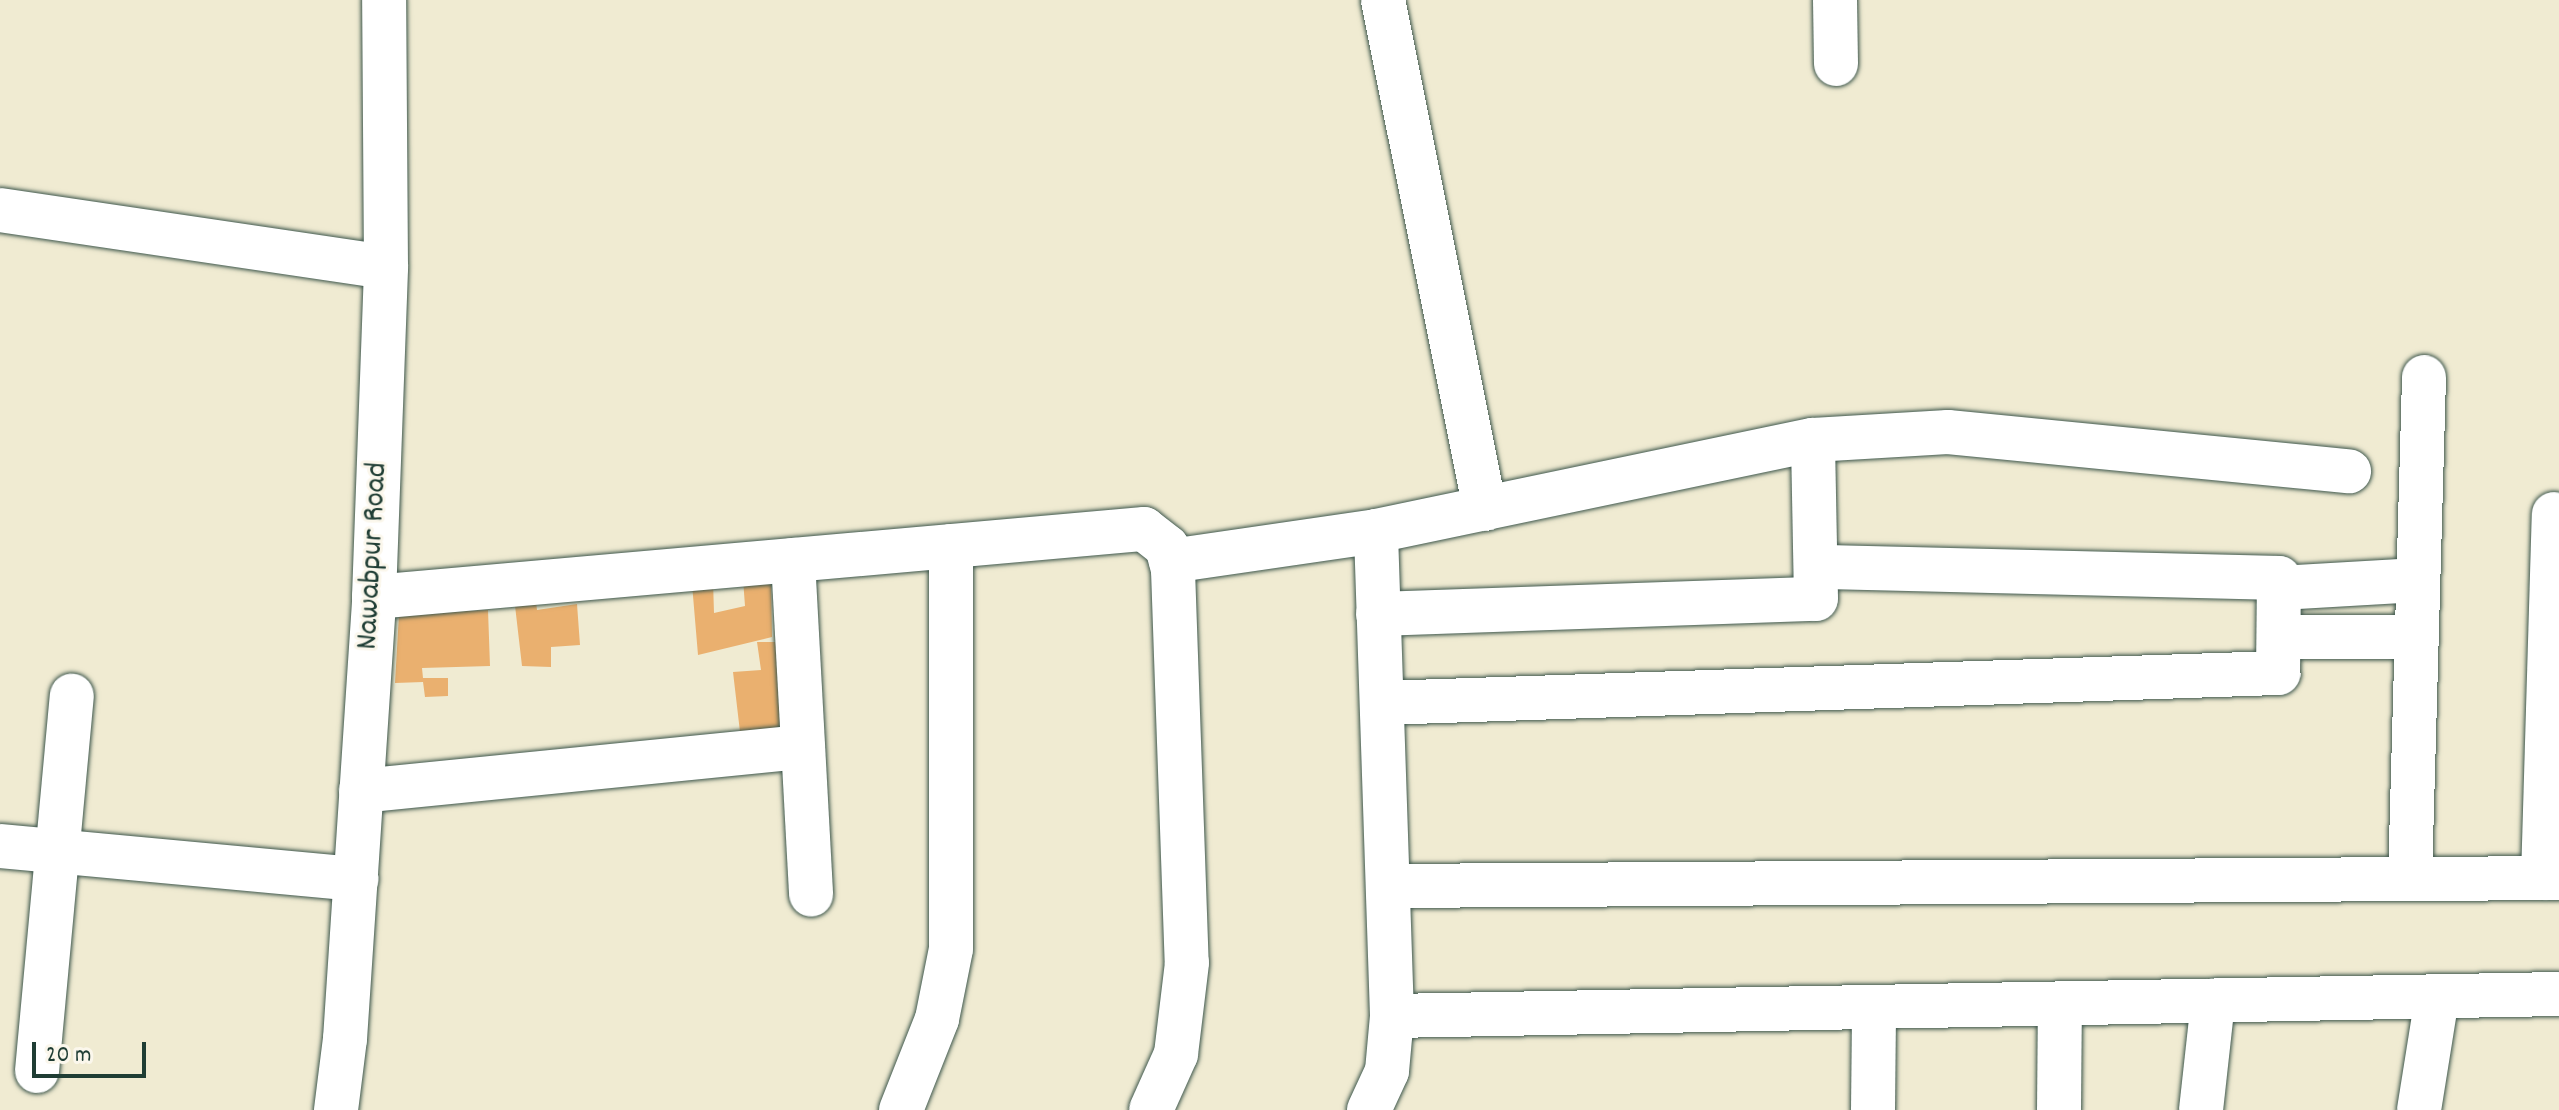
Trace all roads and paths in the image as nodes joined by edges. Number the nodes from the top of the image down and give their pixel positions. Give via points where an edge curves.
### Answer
1 (384, 0) edge
2 (1383, 0) edge
3 (1835, 0) edge
4 (1836, 64) dead end
5 (0, 210) edge
6 (386, 267) junction
7 (2424, 377) dead end
8 (1813, 440) junction
9 (2349, 471) dead end
10 (1485, 509) junction
11 (2554, 514) dead end
12 (1376, 531) junction
13 (951, 546) junction
14 (793, 560) junction
15 (1171, 561) junction
16 (1817, 567) junction
17 (2418, 580) junction
18 (2280, 588) junction
19 (374, 597) junction
20 (1378, 614) junction
21 (2279, 637) junction
22 (2417, 637) junction
23 (72, 696) dead end
24 (1382, 703) junction
25 (803, 747) junction
26 (361, 791) junction
27 (0, 846) edge
28 (58, 851) junction
29 (2551, 878) edge
30 (356, 879) junction
31 (2410, 879) junction
32 (1388, 886) junction
33 (811, 895) dead end
34 (2559, 994) edge
35 (2437, 997) junction
36 (2213, 1001) junction
37 (2060, 1005) junction
38 (1874, 1008) junction
39 (1392, 1016) junction
40 (37, 1071) dead end
41 (336, 1110) edge
42 (901, 1110) edge
43 (1151, 1110) edge
44 (1369, 1110) edge
45 (1873, 1110) edge
46 (2059, 1110) edge
47 (2201, 1110) edge
48 (2419, 1110) edge

1 - 6 street, Nawabpur Road
2 - 10 street
3 - 4 street
5 - 6 street
6 - 19 street, Nawabpur Road
7 - 17 street
8 - 9 street via 1948,432
8 - 10 street
8 - 16 street
10 - 12 street
11 - 29 street
12 - 15 street
12 - 20 street
13 - 14 street
13 - 15 street via 1144,529 1167,547
13 - 42 street via 953,936 937,1019
14 - 19 street
14 - 25 street
15 - 43 street via 1187,979 1176,1054
16 - 18 street via 2275,577
16 - 20 street via 1818,592 1810,601
17 - 18 street
17 - 22 street
18 - 21 street
19 - 26 street, Nawabpur Road
20 - 24 street
21 - 22 street
21 - 24 street via 2274,676
22 - 31 street
23 - 28 street
24 - 32 street
25 - 26 street
25 - 33 street
26 - 30 street, Nawabpur Road
27 - 28 street
28 - 30 street
28 - 40 street
29 - 31 street
30 - 41 street, Nawabpur Road
31 - 32 street
32 - 39 street
34 - 35 street
35 - 36 street
35 - 48 street
36 - 37 street
36 - 47 street
37 - 38 street
37 - 46 street
38 - 39 street
38 - 45 street
39 - 44 street via 1387,1071

